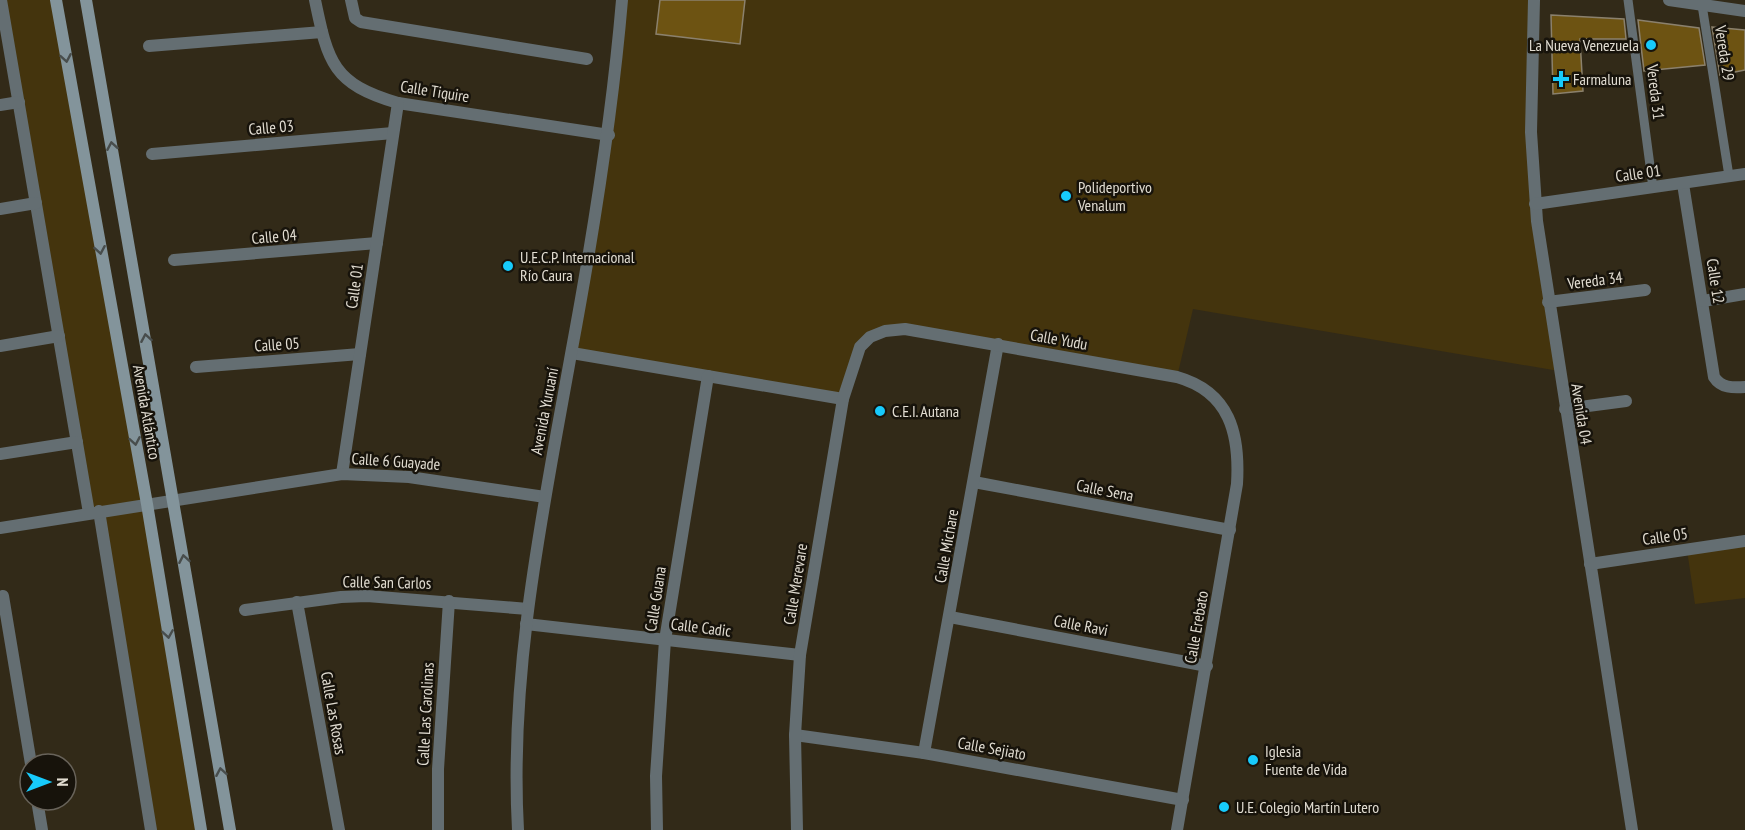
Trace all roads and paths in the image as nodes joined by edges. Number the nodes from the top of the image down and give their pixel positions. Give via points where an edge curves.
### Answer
1 (1, 0) edge
2 (56, 0) edge
3 (86, 0) edge
4 (315, 0) edge
5 (351, 0) edge
6 (622, 0) edge
7 (1534, 0) edge
8 (1629, 0) edge
9 (1669, 0) edge
10 (1702, 5) junction
11 (1745, 11) edge
12 (322, 32) junction
13 (149, 46) dead end
14 (587, 59) dead end
15 (19, 102) junction
16 (398, 103) junction
17 (0, 105) edge
18 (393, 133) junction
19 (609, 135) junction
20 (152, 154) dead end
21 (1745, 174) edge
22 (1730, 176) junction
23 (1683, 184) junction
24 (1653, 188) junction
25 (36, 203) junction
26 (1535, 204) junction
27 (0, 209) edge
28 (377, 243) junction
29 (174, 261) dead end
30 (1645, 290) dead end
31 (1745, 294) edge
32 (1702, 301) junction
33 (1548, 302) junction
34 (59, 336) junction
35 (998, 344) junction
36 (0, 346) edge
37 (860, 347) joint
38 (572, 352) junction
39 (360, 354) junction
40 (196, 367) dead end
41 (708, 376) junction
42 (1745, 387) edge
43 (843, 399) junction
44 (1626, 401) dead end
45 (1564, 409) junction
46 (1234, 430) joint
47 (77, 442) junction
48 (0, 454) edge
49 (342, 474) junction
50 (974, 482) junction
51 (545, 497) junction
52 (174, 499) junction
53 (147, 504) junction
54 (94, 512) junction
55 (0, 528) edge
56 (1230, 530) junction
57 (1745, 541) edge
58 (1590, 564) junction
59 (3, 596) dead end
60 (448, 601) junction
61 (297, 602) junction
62 (528, 609) junction
63 (245, 610) dead end
64 (950, 617) junction
65 (526, 624) junction
66 (665, 640) junction
67 (800, 655) junction
68 (1206, 666) junction
69 (795, 735) junction
70 (29, 752) edge
71 (924, 753) junction
72 (1183, 800) junction
73 (39, 812) edge
74 (42, 830) edge
75 (151, 830) edge
76 (201, 830) edge
77 (230, 830) edge
78 (339, 830) edge
79 (438, 830) edge
80 (518, 830) edge
81 (657, 830) edge
82 (797, 830) edge
83 (1177, 830) edge
84 (1632, 830) edge

1 - 15 street
2 -> 53 main road, Avenida Atlántico
52 -> 3 main road, Avenida Atlántico
4 - 12 street, Calle Tiquire
5 - 14 street via 354,18 361,22
6 - 19 street, Avenida Yuruaní
7 - 26 street, Avenida 04 via 1531,132
8 - 24 street, Vereda 31
9 - 10 street
10 - 11 street
10 - 22 street, Vereda 29
12 - 13 street
12 - 16 street, Calle Tiquire via 335,67 347,82 364,93
15 - 17 street
15 - 25 street
16 - 18 street, Calle 01
16 - 19 street, Calle Tiquire
18 - 20 street, Calle 03
18 - 28 street, Calle 01
19 - 38 street, Avenida Yuruaní
21 - 22 street, Calle 01
22 - 23 street, Calle 01
23 - 24 street, Calle 01
23 - 32 street, Calle 12
24 - 26 street, Calle 01
25 - 27 street
25 - 34 street
26 - 33 street, Avenida 04
28 - 29 street, Calle 04
28 - 39 street, Calle 01
30 - 33 street, Vereda 34
31 - 32 street
32 - 42 street, Calle 12 via 1717,382
33 - 45 street, Avenida 04
34 - 36 street
34 - 47 street
35 - 37 street, Calle Yudu via 905,329 870,337
35 - 46 street, Calle Yudu via 1194,382 1219,403
35 - 50 street, Calle Michare
37 - 43 street, Calle Merevare
38 - 41 street
38 - 51 street, Avenida Yuruaní
39 - 40 street, Calle 05
39 - 49 street, Calle 01
41 - 43 street
41 - 66 street, Calle Guana
43 - 67 street, Calle Merevare
44 - 45 street
45 - 58 street, Avenida 04
46 - 56 street, Calle Erebato via 1239,462
47 - 48 street
47 - 54 street
49 - 51 street, Calle 6 Guayade via 409,477
49 - 52 street, Calle 6 Guayade
50 - 56 street, Calle Sena
50 - 64 street, Calle Michare
51 - 62 street, Avenida Yuruaní
52 - 53 street, Calle 6 Guayade
77 -> 52 main road, Avenida Atlántico
53 - 54 street, Calle 6 Guayade
53 -> 76 main road, Avenida Atlántico
54 - 55 street, Calle 6 Guayade
54 - 75 street
56 - 68 street, Calle Erebato
57 - 58 street, Calle 05
58 - 84 street, Avenida 04
59 - 70 street
60 - 61 street, Calle San Carlos via 367,596
60 - 62 street, Calle San Carlos
60 - 79 street, Calle Las Carolinas
61 - 63 street, Calle San Carlos
61 - 78 street, Calle Las Rosas
62 - 65 street, Avenida Yuruaní
64 - 68 street, Calle Ravi
64 - 71 street, Calle Michare
65 - 66 street, Calle Cadic
65 - 80 street, Avenida Yuruaní via 518,730
66 - 67 street, Calle Cadic
66 - 81 street, Calle Guana via 656,776
67 - 69 street, Calle Merevare
68 - 72 street, Calle Erebato
69 - 71 street, Calle Sejiato
69 - 82 street, Calle Merevare
71 - 72 street, Calle Sejiato
72 - 83 street, Calle Erebato
73 - 74 street

